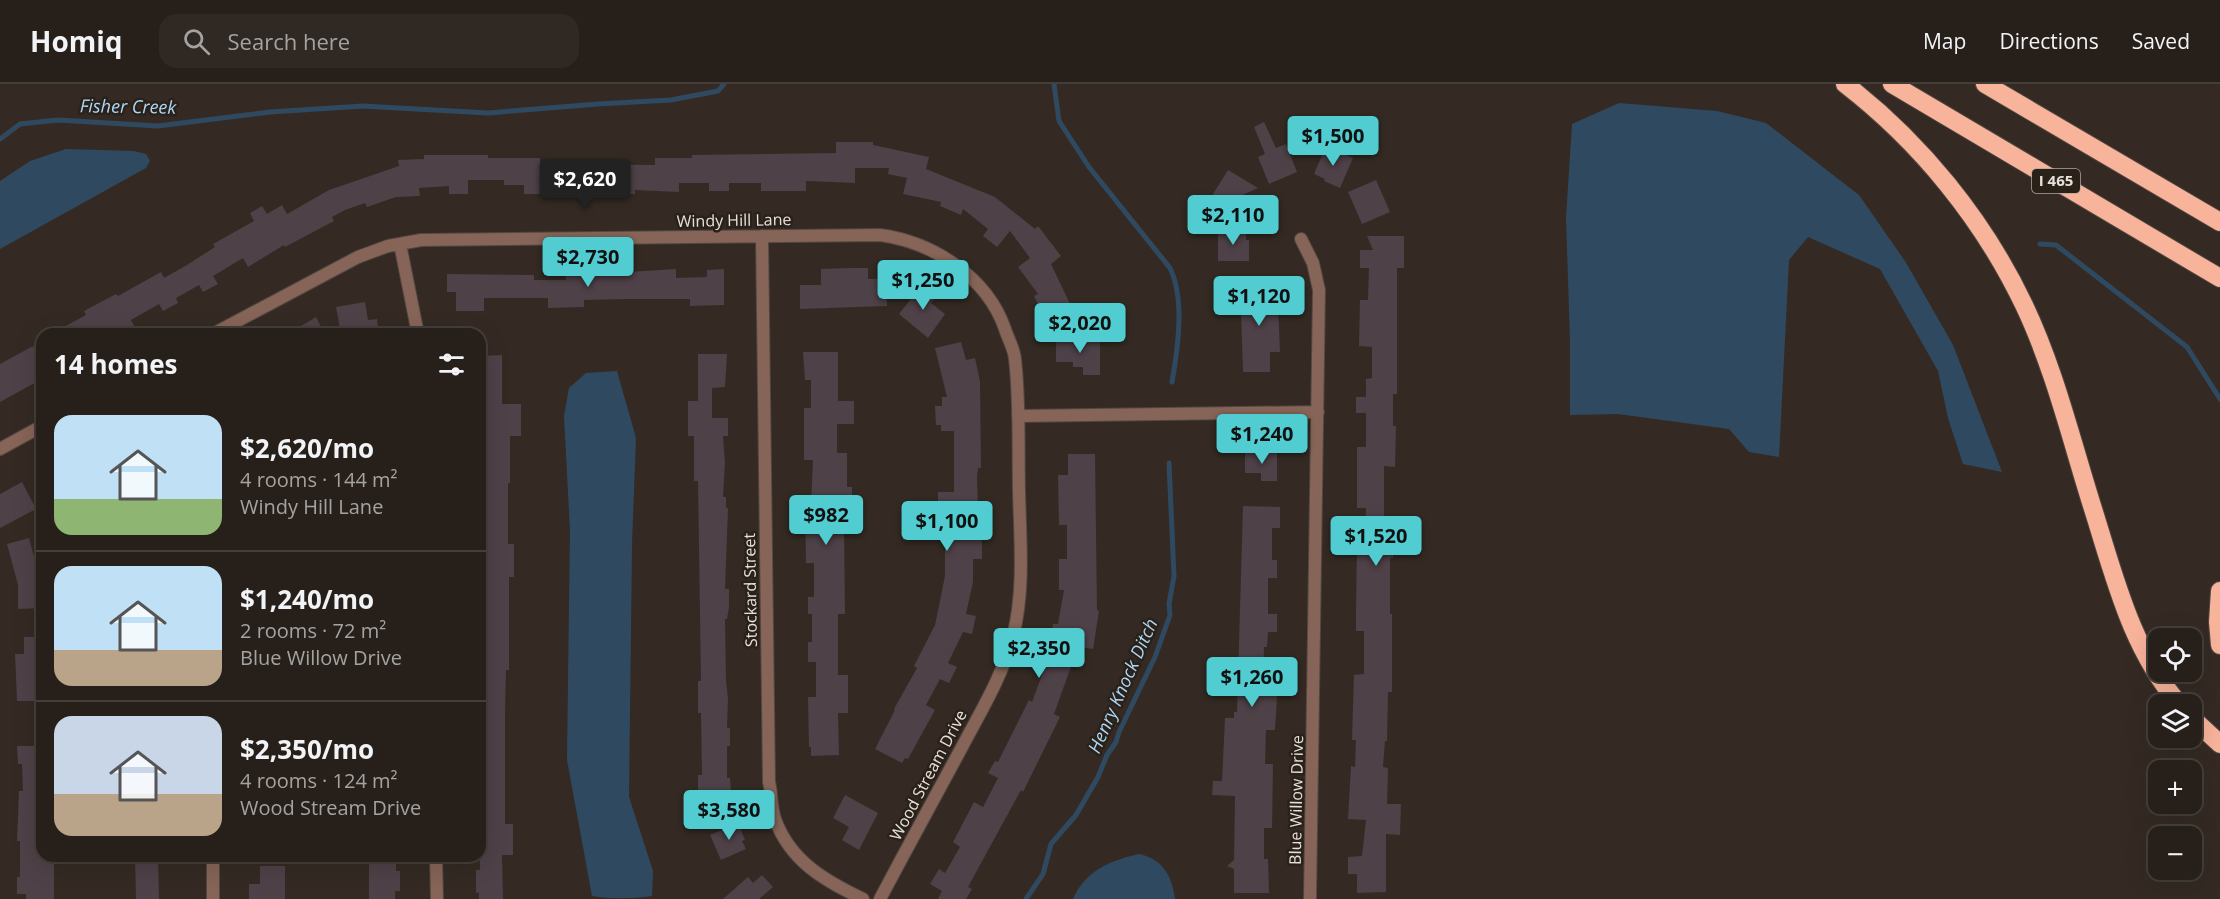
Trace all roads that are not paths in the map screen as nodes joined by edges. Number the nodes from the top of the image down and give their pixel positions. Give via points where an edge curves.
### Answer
1 (1845, 84) edge
2 (1892, 84) edge
3 (1985, 84) edge
4 (2220, 222) edge
5 (762, 236) junction
6 (1301, 238) dead end
7 (400, 244) junction
8 (2220, 278) edge
9 (224, 328) edge
10 (417, 328) edge
11 (1318, 412) junction
12 (1018, 416) junction
13 (36, 429) edge
14 (0, 449) edge
15 (2220, 591) edge
16 (2220, 645) edge
17 (2172, 694) edge
18 (2202, 727) edge
19 (2220, 744) edge
20 (213, 862) edge
21 (436, 862) edge
22 (213, 899) edge
23 (437, 899) edge
24 (863, 899) edge
25 (880, 899) edge
26 (1310, 899) edge

1 - 17 highway via 1893,125 1950,187 2008,275 2048,367 2134,633
2 - 8 highway, I 465
3 - 4 highway
5 - 7 street, Windy Hill Lane via 439,240
5 - 12 street, Windy Hill Lane via 885,236 921,245 957,266 984,292 1004,324 1015,358
5 - 24 street, Stockard Street via 771,804 784,837 800,860 821,878
6 - 11 street, Blue Willow Drive via 1313,263 1319,290
7 - 9 street, Windy Hill Lane via 348,261
7 - 10 street
11 - 12 street
11 - 26 street, Blue Willow Drive
12 - 25 street, Wood Stream Drive via 1020,593 1013,637 995,685
13 - 14 street
15 - 16 highway
18 - 19 highway
20 - 22 street
21 - 23 street

